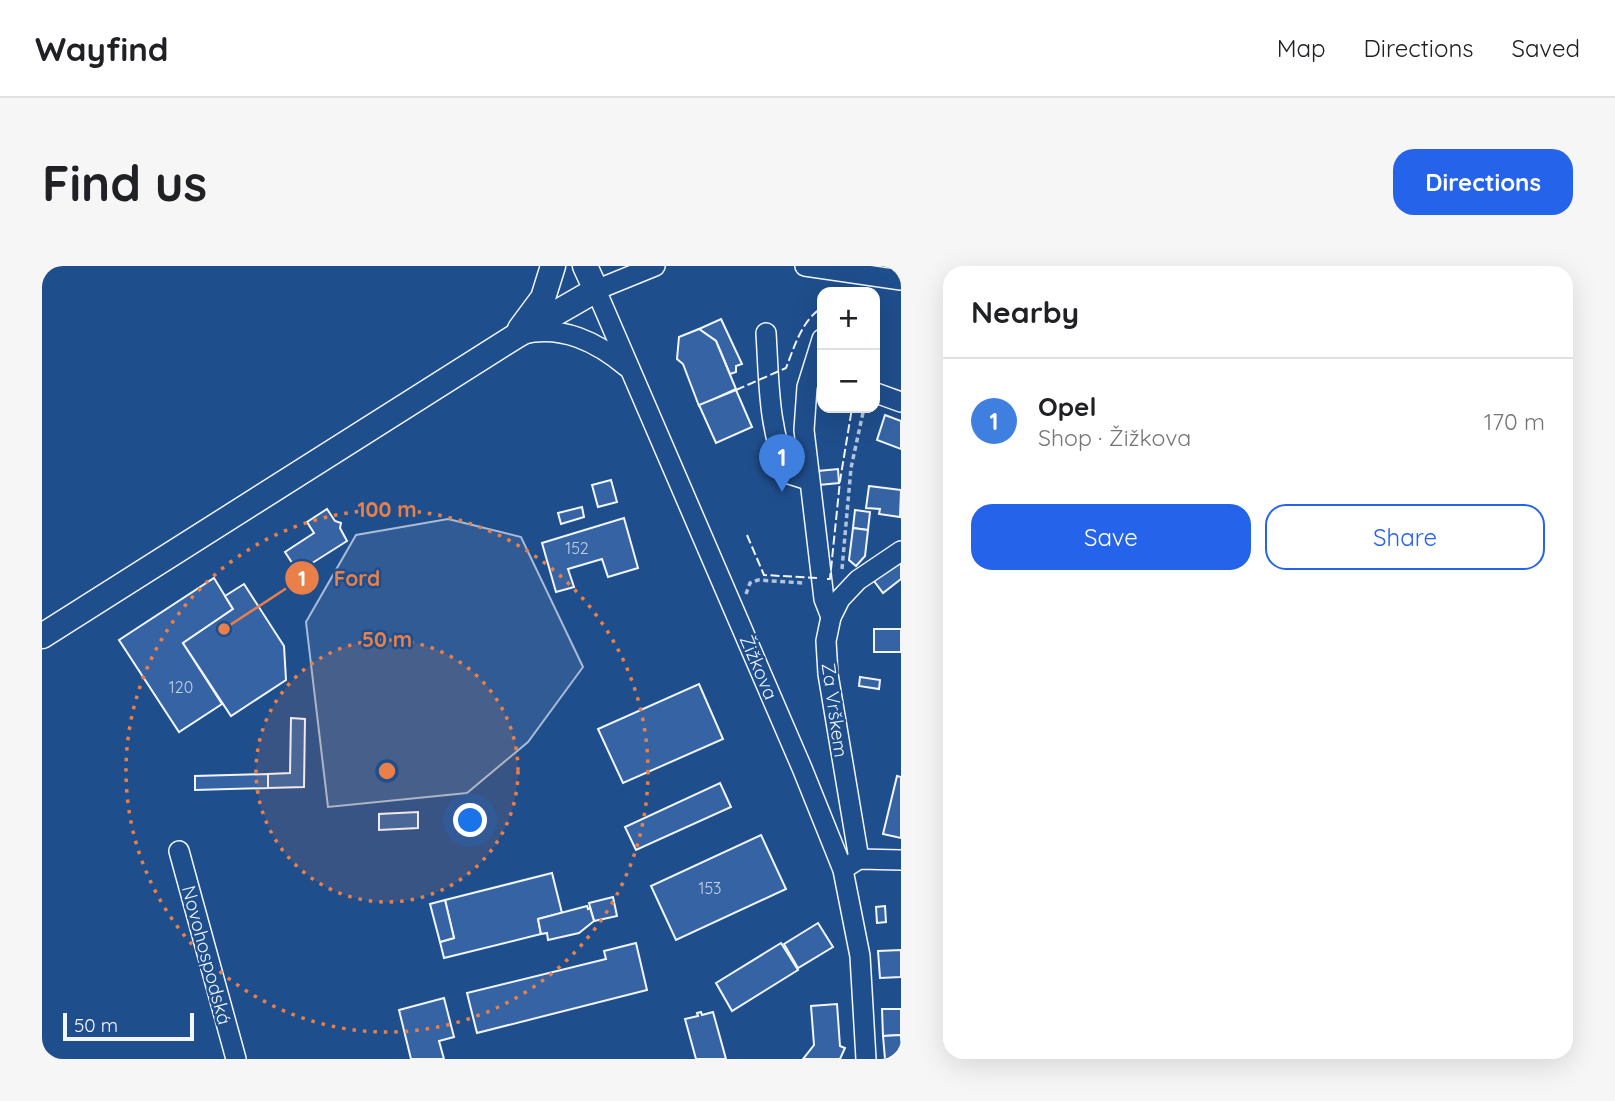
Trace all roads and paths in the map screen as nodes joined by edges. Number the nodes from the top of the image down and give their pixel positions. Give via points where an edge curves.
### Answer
1 (553, 266) edge
2 (585, 266) edge
3 (655, 266) edge
4 (805, 266) edge
5 (901, 280) edge
6 (596, 290) junction
7 (766, 333) dead end
8 (516, 336) junction
9 (819, 350) edge
10 (630, 370) junction
11 (880, 394) edge
12 (901, 402) edge
13 (863, 413) edge
14 (808, 480) junction
15 (901, 551) edge
16 (832, 605) junction
17 (738, 620) junction
18 (42, 636) edge
19 (179, 851) dead end
20 (901, 860) edge
21 (851, 864) junction
22 (236, 1059) edge
23 (866, 1059) edge

1 - 8 main road via 543,298
2 - 6 main road
3 - 6 street
4 - 5 street
6 - 8 main road
6 - 10 street, Žižkova
7 - 14 street via 772,418 783,463 789,474
8 - 10 street via 556,331 586,340
8 - 18 main road
9 - 14 street, Za Vrškem via 807,387
10 - 17 street, Žižkova
11 - 12 street
13 - 16 path
14 - 16 street, Za Vrškem
15 - 16 street
16 - 17 path via 812,593 806,583 758,580 750,583
16 - 21 street, Za Vrškem via 826,641 828,674
17 - 21 street, Žižkova
19 - 22 street, Novohospodská
20 - 21 street
21 - 23 street, Žižkova

